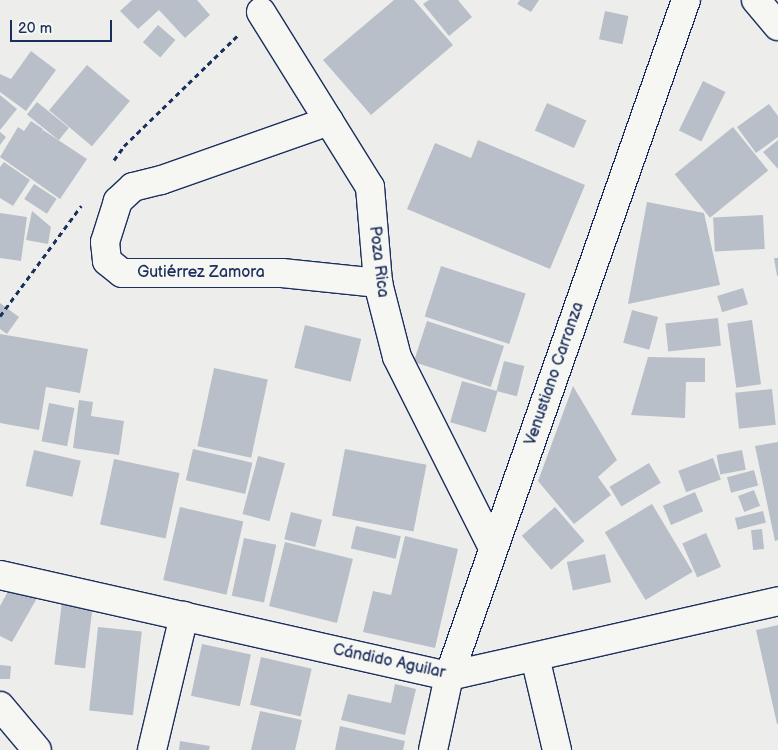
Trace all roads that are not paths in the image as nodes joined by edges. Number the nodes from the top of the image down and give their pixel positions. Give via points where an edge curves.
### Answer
1 (686, 0) edge
2 (756, 0) edge
3 (262, 12) dead end
4 (778, 26) edge
5 (329, 121) junction
6 (378, 283) junction
7 (493, 548) junction
8 (0, 575) edge
9 (778, 601) edge
10 (184, 616) junction
11 (535, 657) junction
12 (448, 676) junction
13 (0, 706) edge
14 (37, 750) edge
15 (152, 750) edge
16 (432, 750) edge
17 (557, 750) edge

1 - 7 street, Venustiano Carranza
2 - 4 street
3 - 5 street, Poza Rica
5 - 6 street, Poza Rica via 370,187
5 - 6 street, Gutiérrez Zamora via 133,187 118,201 105,242 107,261 122,273 282,273
6 - 7 street, Poza Rica via 397,358
7 - 12 street, Venustiano Carranza
8 - 10 street, Cándido Aguilar
9 - 11 street, Cándido Aguilar
10 - 12 street, Cándido Aguilar
10 - 15 street
11 - 12 street, Cándido Aguilar
11 - 17 street
12 - 16 street, Venustiano Carranza
13 - 14 street

